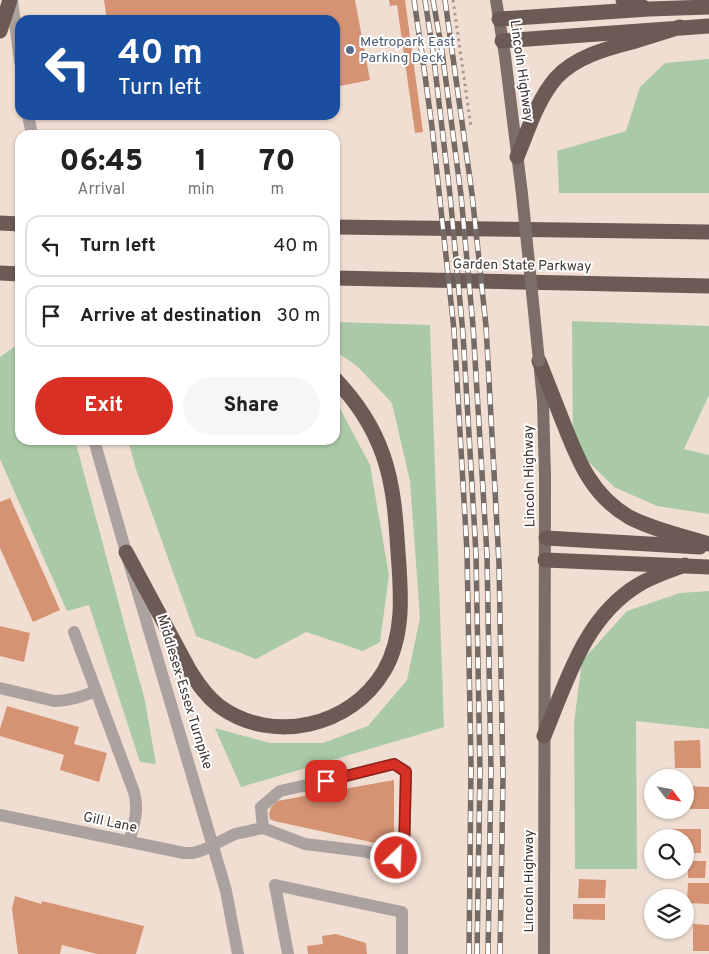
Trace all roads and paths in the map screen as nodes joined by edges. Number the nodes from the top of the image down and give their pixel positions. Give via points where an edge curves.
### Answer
1 (11, 0) edge
2 (453, 0) edge
3 (496, 0) edge
4 (623, 0) edge
5 (709, 8) edge
6 (649, 10) junction
7 (499, 19) junction
8 (709, 26) edge
9 (680, 27) junction
10 (15, 28) edge
11 (0, 31) edge
12 (502, 41) junction
13 (471, 127) dead end
14 (517, 158) junction
15 (0, 223) edge
16 (15, 224) edge
17 (340, 227) edge
18 (709, 232) edge
19 (0, 273) edge
20 (15, 274) edge
21 (340, 278) edge
22 (709, 286) edge
23 (539, 361) junction
24 (340, 384) edge
25 (95, 445) edge
26 (546, 538) junction
27 (709, 545) edge
28 (126, 552) junction
29 (545, 560) junction
30 (685, 565) junction
31 (709, 567) edge
32 (74, 632) dead end
33 (0, 688) edge
34 (96, 691) junction
35 (544, 736) junction
36 (0, 815) edge
37 (263, 828) junction
38 (129, 842) junction
39 (213, 844) junction
40 (238, 954) edge
41 (288, 954) edge
42 (402, 954) edge
43 (544, 954) edge

1 - 10 street
1 - 11 highway
2 - 13 path
3 - 7 main road, Lincoln Highway
4 - 6 highway
5 - 6 highway
6 - 7 highway
7 - 12 main road, Lincoln Highway
8 - 9 highway
9 - 12 highway
9 - 14 highway via 604,50 565,70 544,95
12 - 14 main road, Lincoln Highway
14 - 23 main road, Lincoln Highway, bridge
15 - 16 highway
17 - 18 highway
19 - 20 highway
21 - 22 highway, Garden State Parkway
23 - 26 main road, Lincoln Highway
23 - 27 highway via 578,460 603,497 628,516 647,525
24 - 28 highway via 376,436 389,478 396,524 400,605 396,640 384,671 363,697 337,714 308,725 275,727 244,720 231,713 198,684
25 - 28 street, Middlesex-Essex Turnpike
26 - 27 highway
26 - 29 main road, Lincoln Highway
28 - 39 street, Middlesex-Essex Turnpike
29 - 30 highway
29 - 35 main road, Lincoln Highway
30 - 31 highway
30 - 35 highway via 639,584 597,622 575,660
32 - 34 street
33 - 34 street via 54,701 81,698
34 - 38 street via 136,800 136,817
35 - 43 main road, Lincoln Highway
36 - 38 street, Gill Lane
37 - 37 street via 305,844 396,858 404,852 406,772 394,764 280,791 261,807
37 - 39 street, Gill Lane via 235,834
38 - 39 street, Gill Lane via 184,853 199,851
39 - 40 street, Middlesex-Essex Turnpike
41 - 42 street via 275,885 402,912

